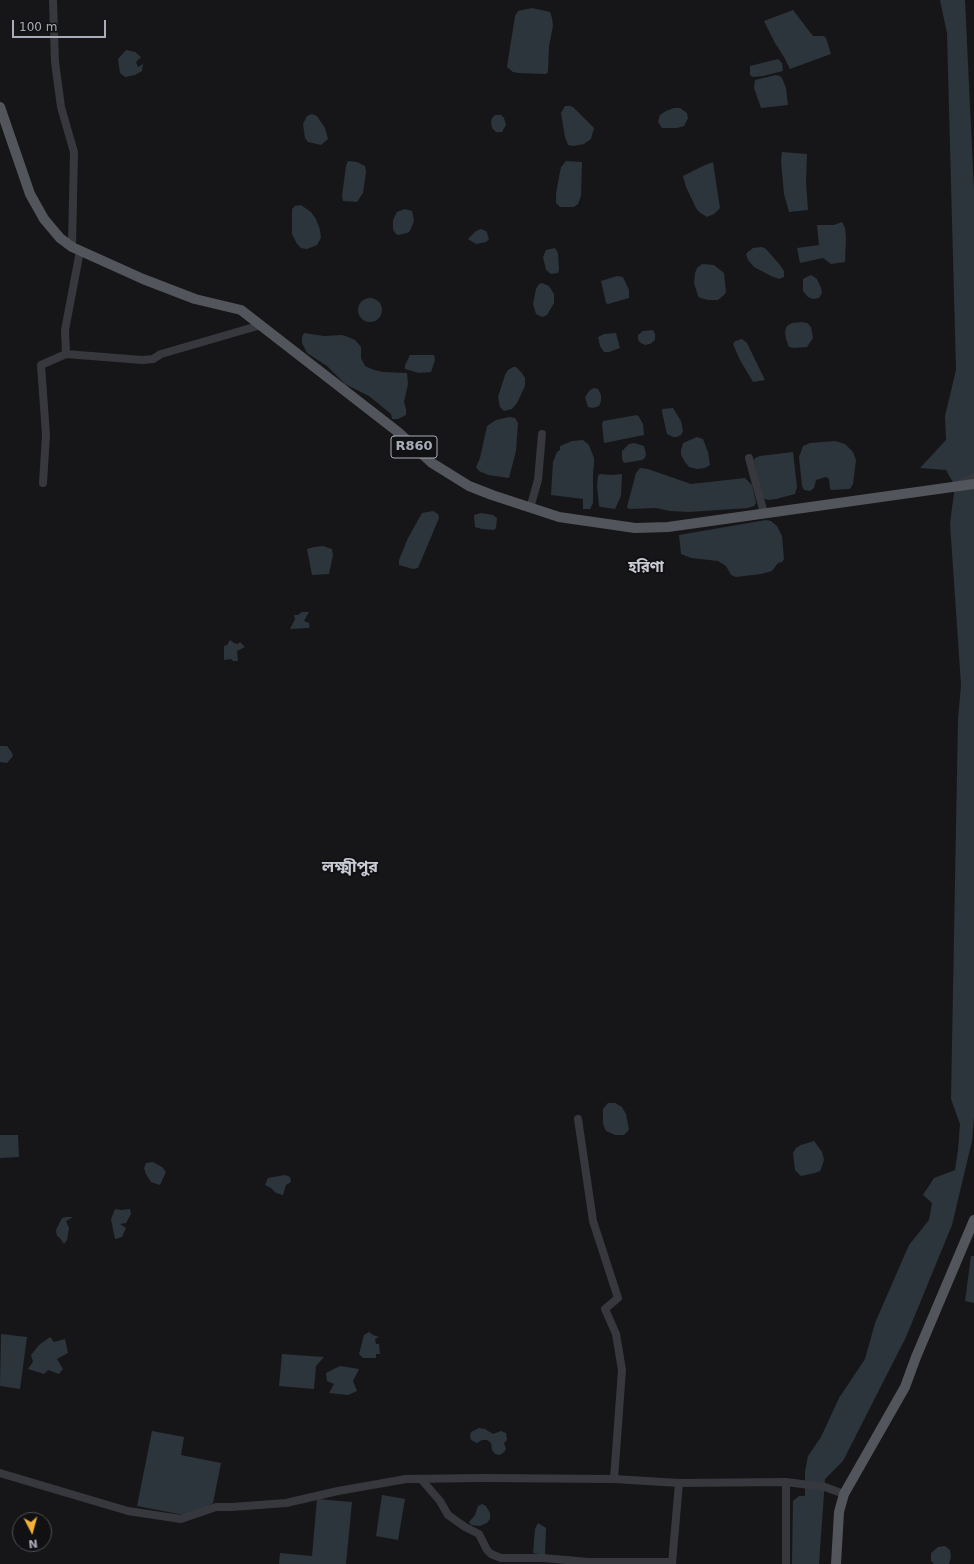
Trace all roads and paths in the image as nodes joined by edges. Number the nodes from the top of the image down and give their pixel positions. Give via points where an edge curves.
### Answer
1 (53, 0) edge
2 (0, 107) edge
3 (76, 249) junction
4 (261, 325) junction
5 (66, 354) junction
6 (542, 434) dead end
7 (749, 458) dead end
8 (974, 477) edge
9 (43, 483) dead end
10 (974, 484) edge
11 (955, 486) junction
12 (530, 508) junction
13 (764, 513) junction
14 (578, 1119) dead end
15 (974, 1220) edge
16 (0, 1473) edge
17 (421, 1479) junction
18 (614, 1479) junction
19 (786, 1482) junction
20 (679, 1483) junction
21 (844, 1494) junction
22 (672, 1563) edge
23 (786, 1564) edge
24 (836, 1564) edge

1 - 3 street via 55,62 60,99 74,152
2 - 3 main road, R860 via 30,194 44,219 60,238
3 - 4 main road, R860 via 195,299 242,310
3 - 5 street via 65,330
4 - 5 street via 161,354 153,359
4 - 12 main road, R860 via 398,432 432,463 469,486
5 - 9 street via 41,365 46,435
6 - 12 street via 538,480
7 - 13 street
8 - 11 street
10 - 11 main road
11 - 13 main road, R860
12 - 13 main road, R860 via 559,517 635,528 668,527
14 - 18 street via 593,1220 618,1298 605,1309 616,1334 622,1370
15 - 21 main road via 905,1387
16 - 17 street via 128,1511 180,1519 216,1507 286,1503 406,1479
17 - 18 street
17 - 22 street via 448,1515 479,1534 487,1550 501,1558
18 - 20 street
19 - 20 street
19 - 21 street via 825,1487
19 - 23 street
20 - 22 street
21 - 24 main road via 838,1512

